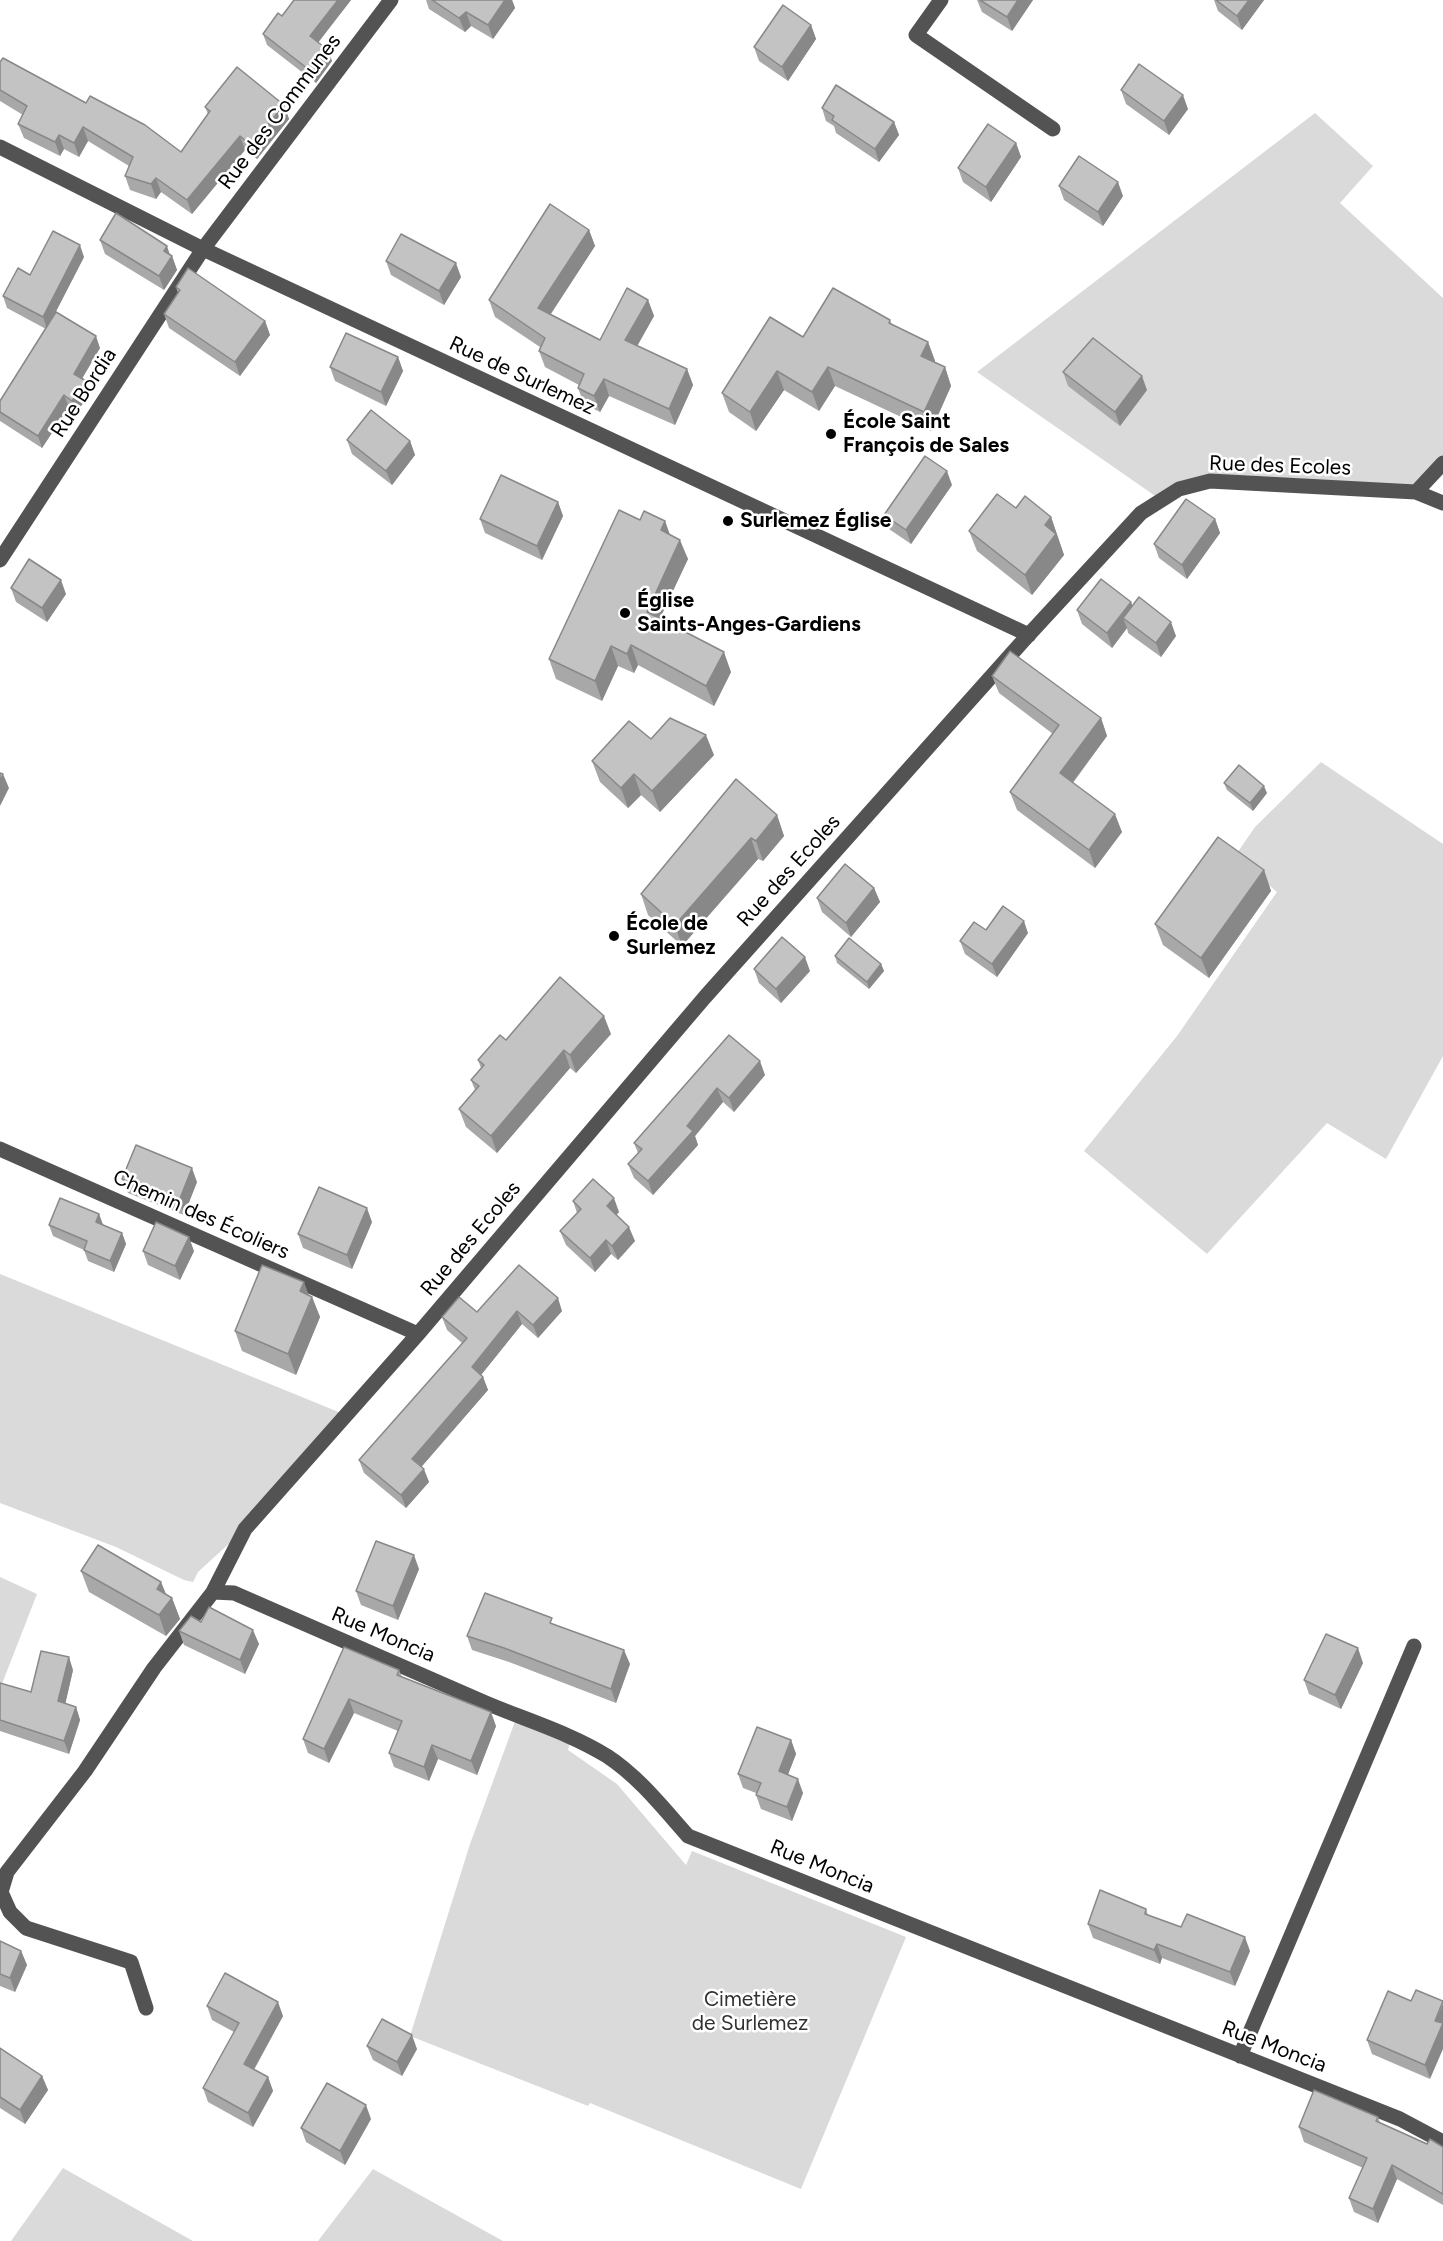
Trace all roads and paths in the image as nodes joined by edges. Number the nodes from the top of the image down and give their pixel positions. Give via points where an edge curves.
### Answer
1 (391, 0) edge
2 (941, 0) edge
3 (1053, 129) dead end
4 (0, 147) edge
5 (203, 249) junction
6 (1443, 463) edge
7 (1416, 492) junction
8 (1443, 503) edge
9 (0, 560) edge
10 (1029, 635) junction
11 (0, 1149) edge
12 (418, 1334) junction
13 (210, 1595) junction
14 (1414, 1646) dead end
15 (146, 2008) dead end
16 (1240, 2056) junction
17 (1443, 2142) edge

1 - 5 street, Rue des Communes
2 - 3 street via 916,35
4 - 5 street, Rue de Surlemez
5 - 9 street, Rue Bordia
5 - 10 street, Rue de Surlemez
6 - 7 street
7 - 8 street, Rue des Ecoles
7 - 10 street, Rue des Ecoles via 1210,481 1179,489 1142,513
10 - 12 street, Rue des Ecoles via 705,997
11 - 12 street, Chemin des Écoliers
12 - 13 street, Rue des Ecoles via 245,1529
13 - 15 street via 154,1668 85,1771 7,1872 1,1892 10,1912 26,1929 131,1962
13 - 16 street, Rue Moncia via 234,1593 571,1737 629,1772 688,1836
14 - 16 street
16 - 17 street, Rue Moncia via 1400,2119

